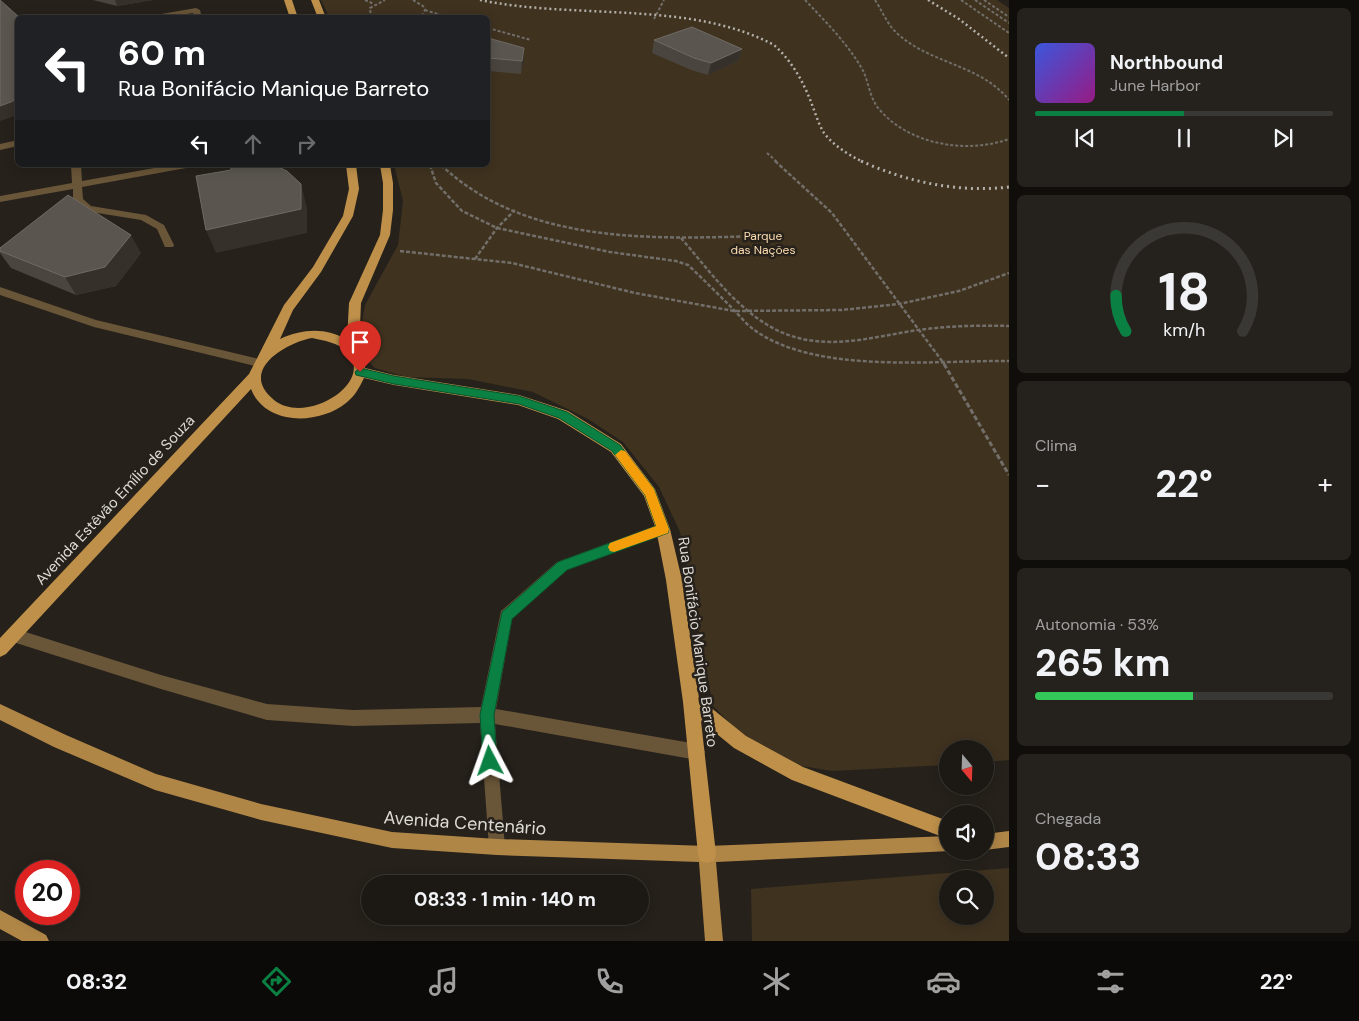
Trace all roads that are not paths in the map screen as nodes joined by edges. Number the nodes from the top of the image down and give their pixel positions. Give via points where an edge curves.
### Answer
1 (288, 0) edge
2 (315, 0) edge
3 (162, 15) edge
4 (198, 15) edge
5 (293, 15) edge
6 (321, 15) edge
7 (15, 144) edge
8 (0, 147) edge
9 (76, 167) edge
10 (175, 167) edge
11 (351, 167) edge
12 (385, 167) edge
13 (77, 185) junction
14 (0, 199) edge
15 (170, 245) dead end
16 (0, 291) edge
17 (353, 348) junction
18 (268, 352) junction
19 (257, 369) junction
20 (360, 372) junction
21 (663, 529) junction
22 (13, 635) junction
23 (0, 649) edge
24 (691, 702) junction
25 (0, 712) edge
26 (487, 715) junction
27 (697, 752) junction
28 (939, 827) edge
29 (1009, 839) edge
30 (994, 841) edge
31 (939, 844) edge
32 (497, 848) junction
33 (708, 854) junction
34 (0, 919) edge
35 (40, 941) edge
36 (714, 941) edge

1 - 5 highway
2 - 6 highway
3 - 4 lane via 196,10
7 - 8 lane
9 - 13 lane
10 - 13 lane
11 - 18 highway via 354,189 348,216 317,269 288,308
12 - 17 highway via 388,210 385,235 354,303
13 - 14 lane
13 - 15 lane via 78,200 88,209 143,217 161,227
16 - 19 lane
17 - 18 highway via 328,335 312,334 281,343
17 - 20 highway
18 - 19 highway
19 - 20 highway via 256,389 263,400 276,409 293,413 330,407 345,397
19 - 22 highway, Avenida Estêvão Emílio de Souza
20 - 21 highway, Rua Bonifácio Manique Barreto via 519,400 563,415 616,448 650,493
21 - 24 highway, Rua Bonifácio Manique Barreto via 674,580
21 - 26 lane via 562,566 506,616
22 - 23 highway, Avenida Estêvão Emílio de Souza
22 - 26 lane via 268,712 353,718
24 - 27 highway, Rua Bonifácio Manique Barreto
24 - 28 highway via 740,742 798,774
25 - 32 main road, Avenida Centenário via 155,782 261,812 392,840
26 - 27 lane
26 - 32 lane
27 - 33 highway, Rua Bonifácio Manique Barreto
29 - 30 main road
31 - 33 main road, Avenida Centenário
32 - 33 main road, Avenida Centenário
33 - 36 main road
34 - 35 main road

